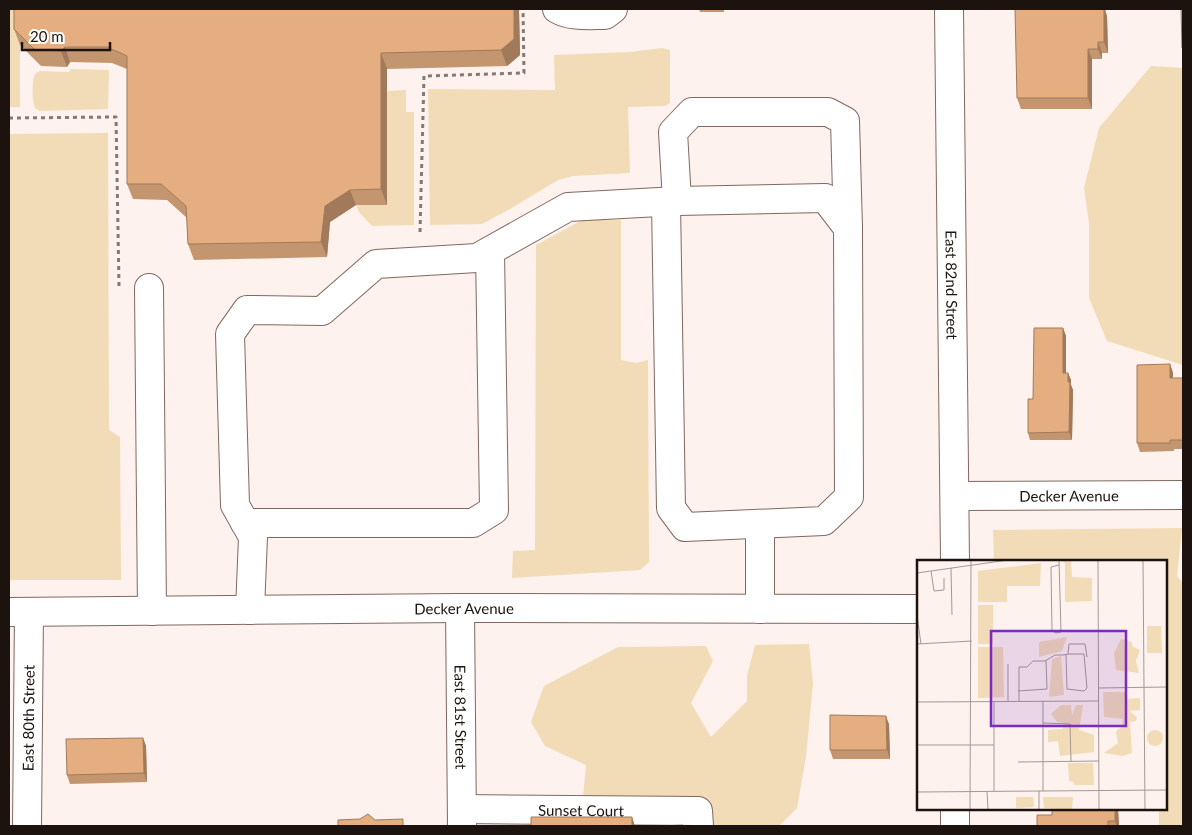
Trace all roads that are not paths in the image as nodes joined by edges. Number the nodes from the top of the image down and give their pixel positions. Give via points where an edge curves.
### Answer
1 (557, 9) edge
2 (612, 9) edge
3 (949, 9) edge
4 (671, 201) junction
5 (848, 228) junction
6 (490, 251) junction
7 (149, 288) dead end
8 (955, 496) junction
9 (1183, 496) edge
10 (245, 523) junction
11 (760, 524) junction
12 (955, 560) edge
13 (460, 608) junction
14 (760, 609) junction
15 (917, 609) edge
16 (152, 610) junction
17 (250, 610) junction
18 (19, 612) edge
19 (955, 810) edge
20 (462, 818) edge
21 (698, 819) edge
22 (27, 826) edge
23 (954, 826) edge

1 - 2 street via 577,15 605,15
3 - 8 street, East 82nd Street
4 - 5 street via 825,198
4 - 5 street via 673,132 692,112 828,112 845,122
4 - 6 street via 568,207
4 - 11 street via 671,508 685,527
5 - 11 street via 849,497 824,521
6 - 10 street via 477,258 376,264 322,311 247,310 230,334 235,505
6 - 10 street via 494,510 472,523
7 - 16 street
8 - 9 street, Decker Avenue
8 - 12 street, East 82nd Street
10 - 17 street via 253,537
11 - 14 street
13 - 14 street, Decker Avenue
13 - 17 street, Decker Avenue
13 - 20 street, East 81st Street
14 - 15 street, Decker Avenue
16 - 17 street, Decker Avenue
16 - 18 street, Decker Avenue
18 - 22 street, East 80th Street
19 - 23 street
20 - 21 street, Sunset Court

